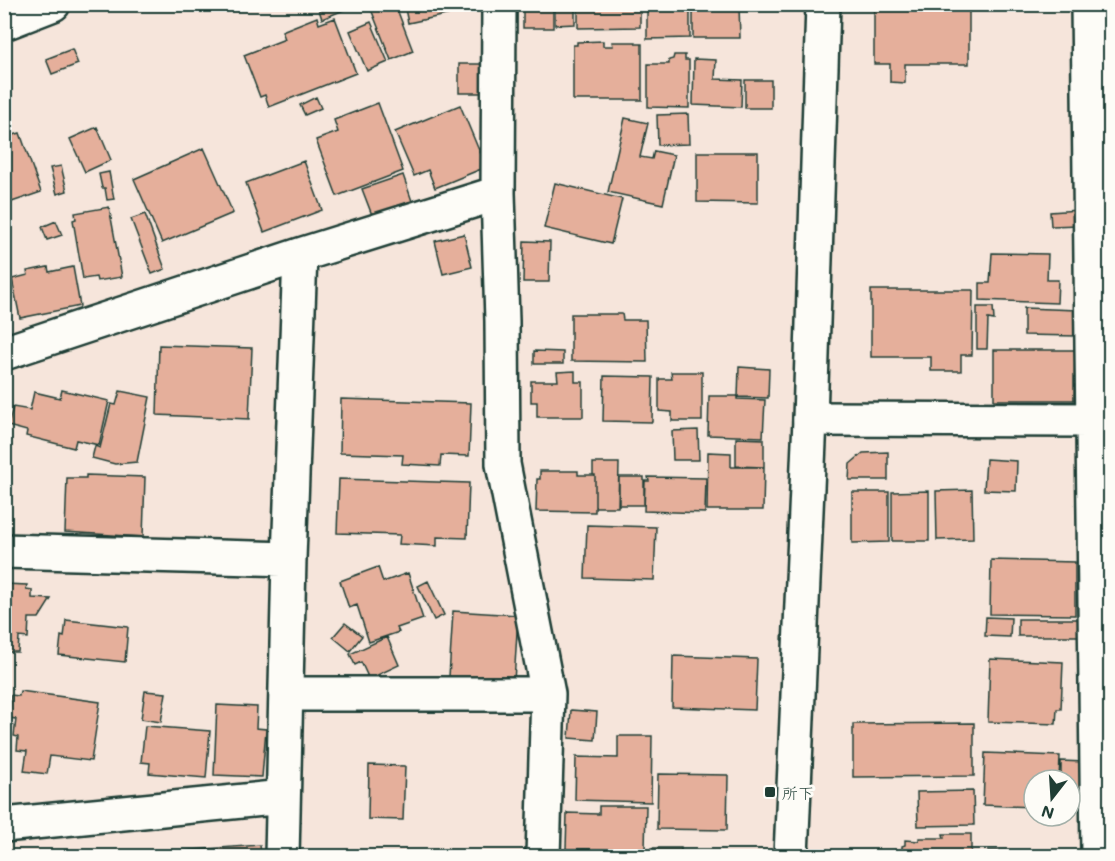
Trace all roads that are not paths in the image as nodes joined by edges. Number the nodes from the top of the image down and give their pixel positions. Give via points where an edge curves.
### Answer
1 (54, 4) edge
2 (499, 4) edge
3 (824, 4) edge
4 (1088, 4) edge
5 (4, 23) edge
6 (1099, 59) edge
7 (498, 193) junction
8 (300, 255) junction
9 (4, 353) edge
10 (810, 419) junction
11 (1094, 420) junction
12 (4, 551) edge
13 (289, 559) junction
14 (287, 694) junction
15 (548, 694) junction
16 (283, 797) junction
17 (4, 825) edge
18 (282, 856) edge
19 (543, 856) edge
20 (791, 856) edge
21 (1098, 856) edge

1 - 5 street
2 - 7 street
3 - 10 street
4 - 6 street
6 - 11 street
7 - 8 street
7 - 15 street via 503,464
8 - 9 street
8 - 13 street
10 - 11 street
10 - 20 street
11 - 21 street
12 - 13 street
13 - 14 street
14 - 15 street
14 - 16 street
15 - 19 street
16 - 17 street
16 - 18 street

